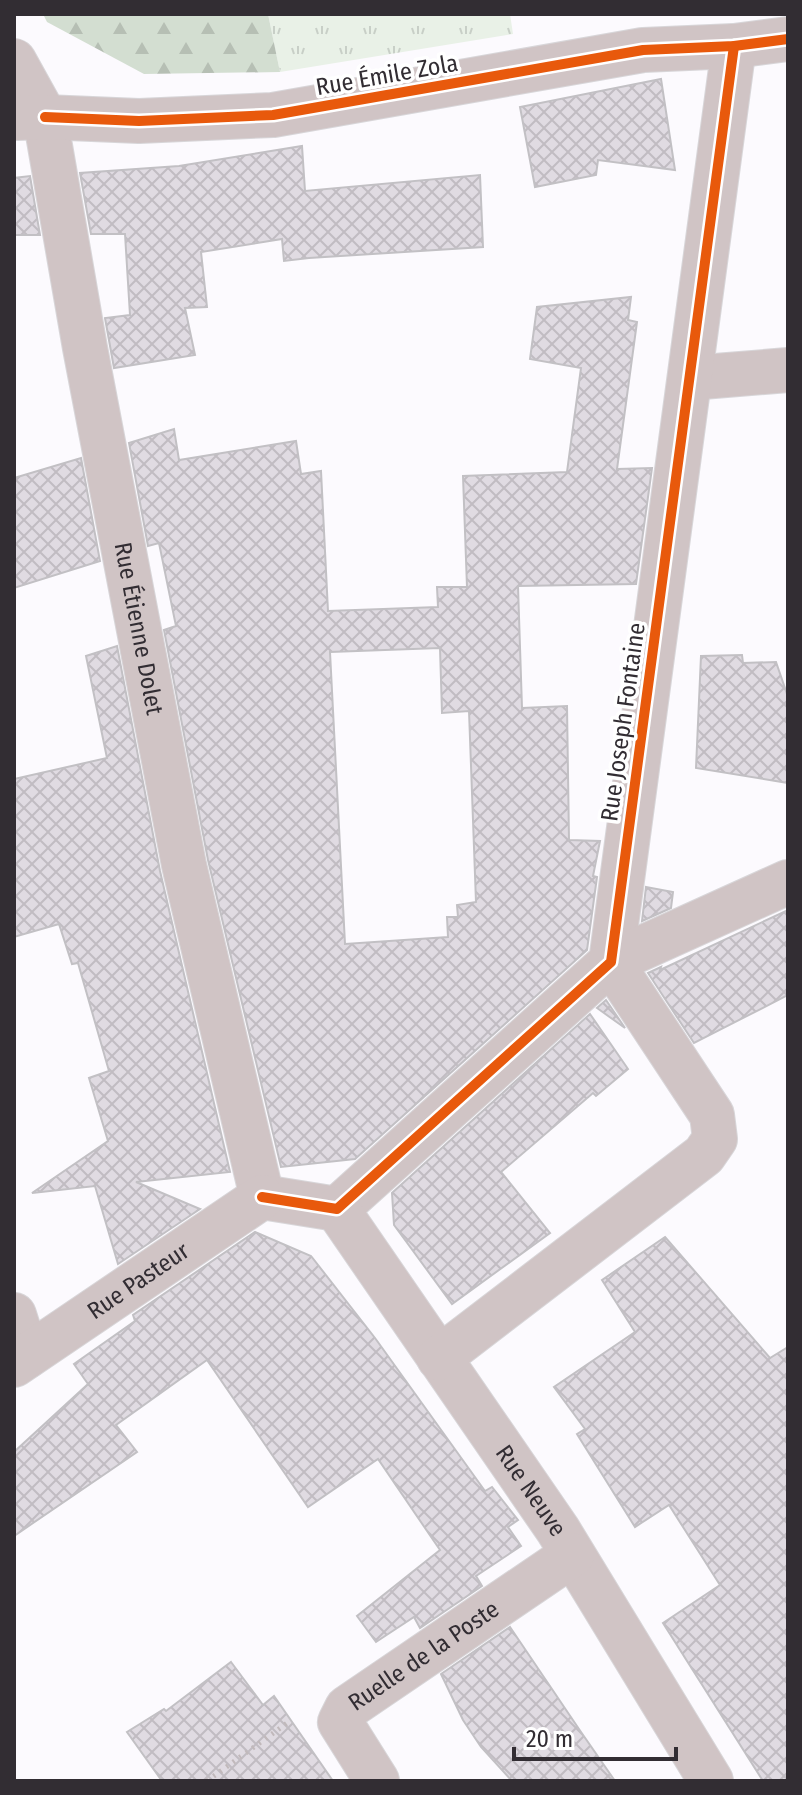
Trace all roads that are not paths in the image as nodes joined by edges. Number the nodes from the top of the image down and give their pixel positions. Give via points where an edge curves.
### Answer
1 (788, 39) edge
2 (734, 46) junction
3 (14, 61) edge
4 (30, 118) edge
5 (788, 370) edge
6 (690, 378) junction
7 (788, 882) edge
8 (611, 962) junction
9 (262, 1197) junction
10 (337, 1209) junction
11 (14, 1315) edge
12 (439, 1358) junction
13 (20, 1360) edge
14 (572, 1555) junction
15 (377, 1781) edge
16 (711, 1781) edge

1 - 2 street, Rue Émile Zola
2 - 4 street, Rue Émile Zola via 643,50 273,115 139,121
2 - 6 street, Rue Joseph Fontaine
3 - 4 street, Rue Étienne Dolet
4 - 9 street, Rue Étienne Dolet via 85,348 184,865
5 - 6 street
6 - 8 street, Rue Joseph Fontaine
7 - 8 street
8 - 10 street
8 - 12 street via 712,1115 715,1139 704,1155
9 - 10 street
9 - 13 street, Rue Pasteur
10 - 12 street, Rue Neuve
11 - 13 street
12 - 14 street, Rue Neuve
14 - 15 street, Ruelle de la Poste via 347,1708 340,1722
14 - 16 street, Rue Neuve

